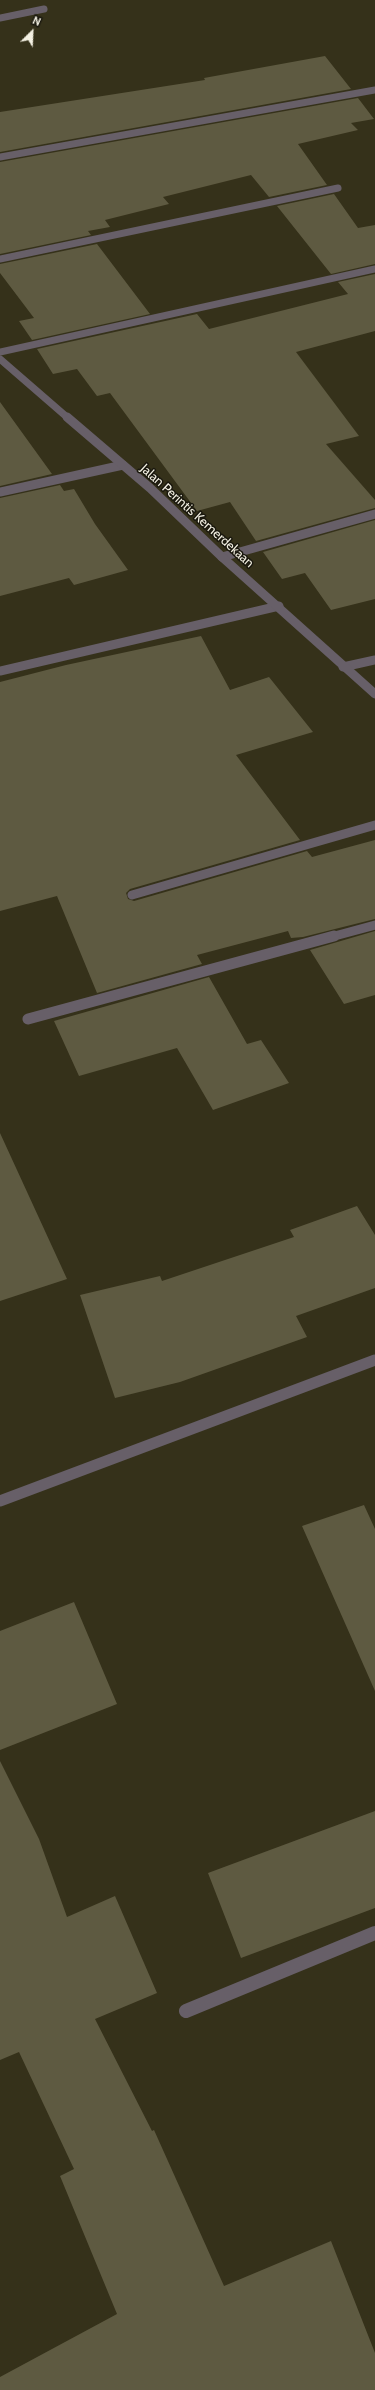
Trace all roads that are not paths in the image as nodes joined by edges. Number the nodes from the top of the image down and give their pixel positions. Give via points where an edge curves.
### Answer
1 (44, 9) dead end
2 (0, 18) edge
3 (375, 90) edge
4 (0, 157) edge
5 (338, 188) dead end
6 (0, 260) edge
7 (375, 269) edge
8 (0, 352) edge
9 (0, 359) edge
10 (123, 465) junction
11 (0, 492) edge
12 (375, 514) edge
13 (222, 557) junction
14 (279, 606) junction
15 (375, 660) edge
16 (343, 668) junction
17 (0, 671) edge
18 (375, 694) edge
19 (375, 825) edge
20 (132, 894) dead end
21 (375, 925) edge
22 (28, 1019) dead end
23 (375, 1360) edge
24 (0, 1501) edge
25 (375, 1933) edge
26 (186, 2011) dead end

1 - 2 street
3 - 4 street
5 - 6 street
7 - 8 street
9 - 10 street, Jalan Perintis Kemerdekaan
10 - 11 street
10 - 13 street, Jalan Perintis Kemerdekaan
12 - 13 street
13 - 14 street, Jalan Perintis Kemerdekaan
14 - 16 street, Jalan Perintis Kemerdekaan
14 - 17 street
15 - 16 street
16 - 18 street, Jalan Perintis Kemerdekaan
19 - 20 street
21 - 22 street
23 - 24 street
25 - 26 street

